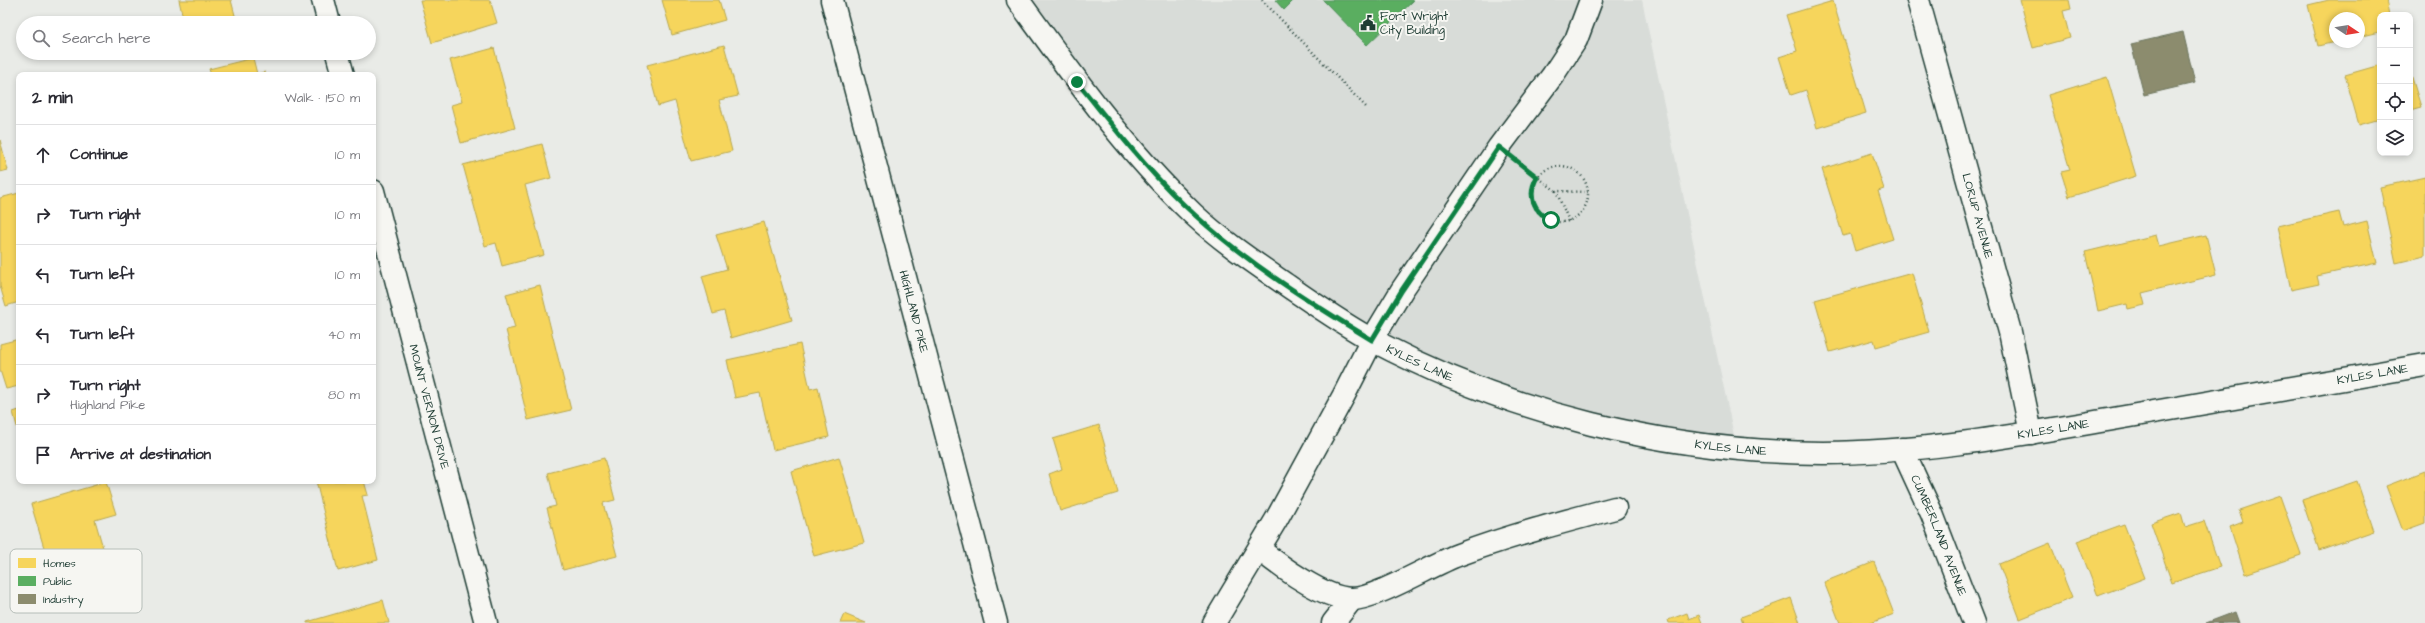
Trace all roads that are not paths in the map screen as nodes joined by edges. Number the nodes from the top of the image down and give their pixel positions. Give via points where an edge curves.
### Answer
1 (323, 0) edge
2 (832, 0) edge
3 (1018, 0) edge
4 (1591, 0) edge
5 (1918, 0) edge
6 (327, 16) edge
7 (339, 60) edge
8 (342, 72) edge
9 (376, 202) edge
10 (1372, 340) junction
11 (2425, 365) edge
12 (2031, 433) junction
13 (1902, 449) junction
14 (1615, 508) dead end
15 (1259, 549) junction
16 (1352, 599) junction
17 (486, 623) edge
18 (996, 623) edge
19 (1214, 623) edge
20 (1333, 623) edge
21 (1974, 623) edge

1 - 6 main road
2 - 18 main road, HIGHLAND PIKE
3 - 10 main road via 1077,82 1137,156 1195,216 1239,252 1325,312
4 - 10 main road via 1576,40 1499,147 1402,290
5 - 12 main road, LORUP AVENUE via 2010,332
7 - 8 main road
9 - 17 main road, MOUNT VERNON DRIVE
10 - 13 main road, KYLES LANE via 1506,400 1584,423 1650,438 1737,450 1825,453
10 - 15 main road, KYLES LANE
11 - 12 main road, KYLES LANE
12 - 13 main road, KYLES LANE
13 - 21 main road, CUMBERLAND AVENUE via 1932,514
14 - 16 main road via 1456,556 1372,594
15 - 16 main road via 1273,561 1328,593
15 - 19 main road, KYLES LANE
16 - 20 main road

